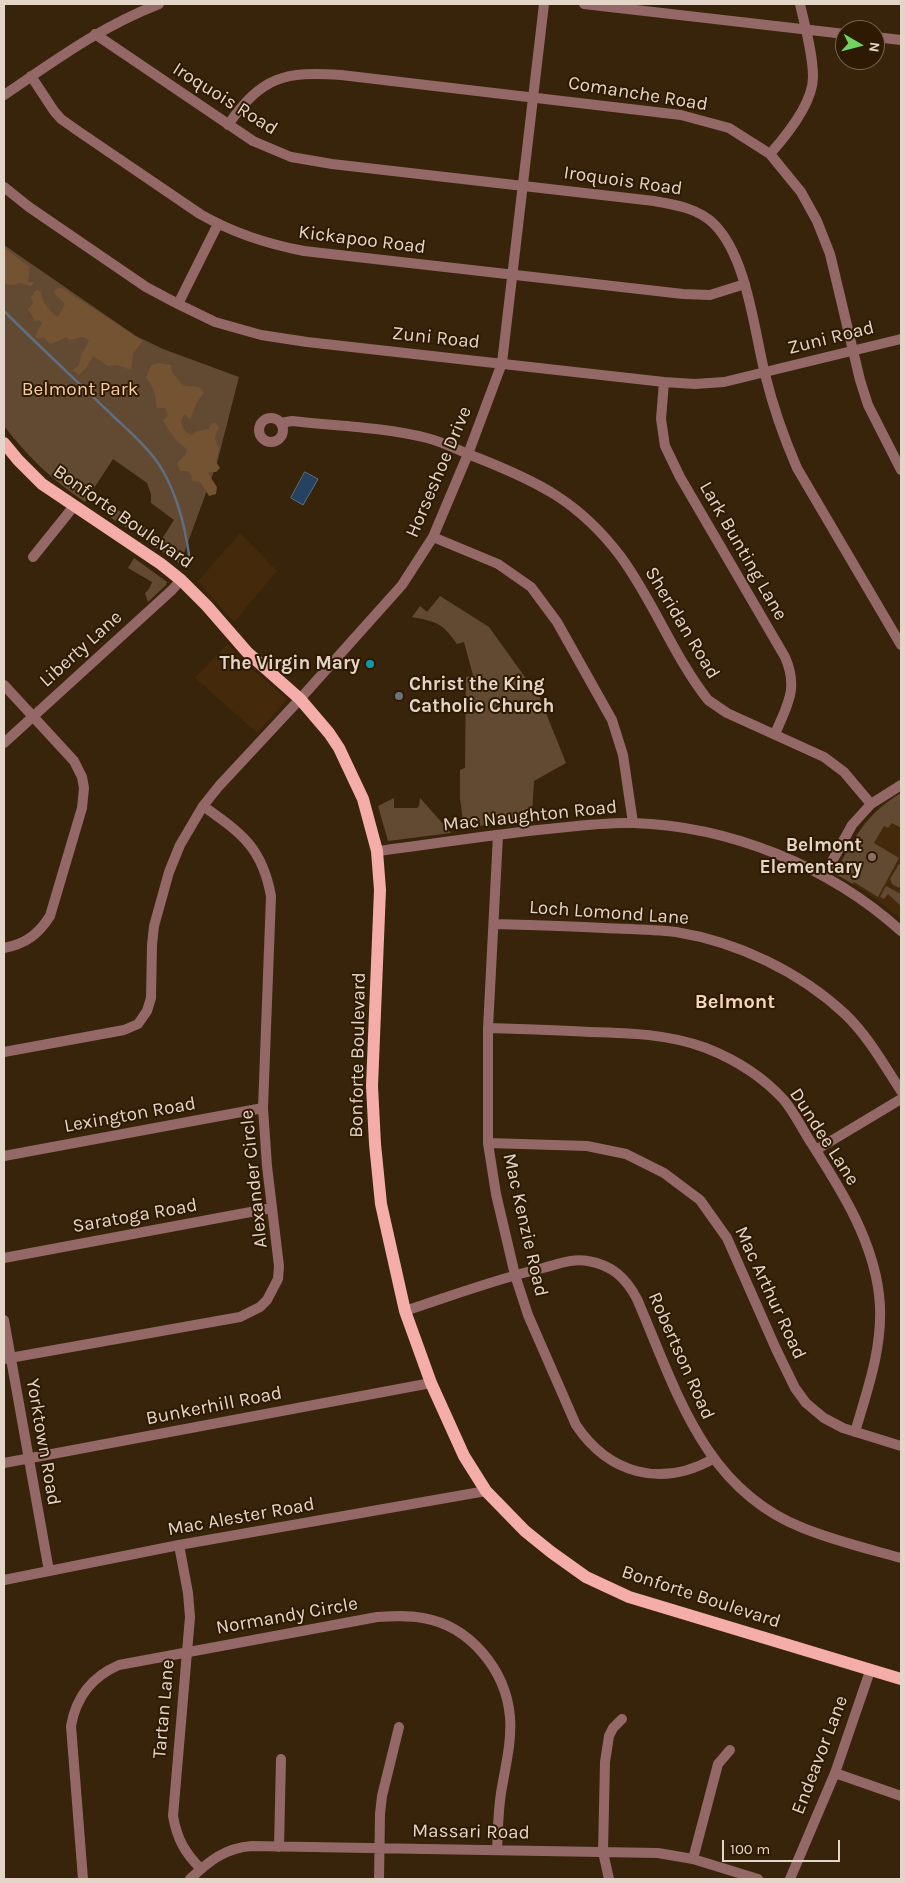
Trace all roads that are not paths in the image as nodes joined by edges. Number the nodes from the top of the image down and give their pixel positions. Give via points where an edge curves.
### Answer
1 (159, 4) edge
2 (544, 4) edge
3 (584, 4) edge
4 (800, 4) edge
5 (806, 30) junction
6 (835, 33) edge
7 (95, 34) junction
8 (885, 38) edge
9 (901, 40) edge
10 (31, 76) junction
11 (4, 95) edge
12 (534, 97) junction
13 (228, 125) junction
14 (770, 154) junction
15 (523, 186) junction
16 (4, 188) edge
17 (218, 224) junction
18 (514, 275) junction
19 (744, 284) junction
20 (178, 304) junction
21 (901, 339) edge
22 (852, 351) junction
23 (502, 363) junction
24 (765, 372) junction
25 (664, 382) junction
26 (281, 423) dead end
27 (4, 443) edge
28 (468, 454) junction
29 (901, 470) edge
30 (74, 506) junction
31 (433, 537) junction
32 (33, 558) dead end
33 (181, 580) junction
34 (901, 645) edge
35 (4, 685) edge
36 (300, 699) junction
37 (33, 717) junction
38 (775, 734) junction
39 (4, 743) edge
40 (901, 785) edge
41 (871, 804) junction
42 (203, 806) junction
43 (633, 823) junction
44 (498, 835) junction
45 (377, 851) junction
46 (824, 876) junction
47 (494, 924) junction
48 (901, 930) edge
49 (4, 948) edge
50 (488, 1028) junction
51 (4, 1052) edge
52 (901, 1091) edge
53 (901, 1099) edge
54 (263, 1108) junction
55 (488, 1143) junction
56 (816, 1150) junction
57 (4, 1156) edge
58 (272, 1208) junction
59 (4, 1258) edge
60 (515, 1275) junction
61 (405, 1311) junction
62 (4, 1320) edge
63 (7, 1358) edge
64 (431, 1383) junction
65 (856, 1432) junction
66 (901, 1446) edge
67 (28, 1459) junction
68 (713, 1459) junction
69 (4, 1464) edge
70 (486, 1491) junction
71 (179, 1546) junction
72 (901, 1558) edge
73 (49, 1571) junction
74 (4, 1580) edge
75 (187, 1652) junction
76 (870, 1670) junction
77 (901, 1679) edge
78 (622, 1719) dead end
79 (399, 1727) dead end
80 (730, 1750) dead end
81 (281, 1759) dead end
82 (835, 1773) junction
83 (901, 1796) edge
84 (279, 1846) junction
85 (380, 1848) junction
86 (498, 1850) junction
87 (603, 1852) junction
88 (693, 1859) junction
89 (201, 1869) junction
90 (83, 1879) edge
91 (190, 1879) edge
92 (379, 1879) edge
93 (610, 1879) edge
94 (758, 1879) edge
95 (790, 1879) edge

1 - 7 street
2 - 12 street, Horseshoe Drive
3 - 5 street
4 - 5 street
5 - 6 street
5 - 14 street via 813,78 806,104 786,137
7 - 10 street
7 - 13 street, Iroquois Road
8 - 9 street
10 - 11 street
10 - 17 street, Kickapoo Road via 61,119
12 - 13 street, Comanche Road via 310,72 283,76 260,88 242,104
12 - 14 street, Comanche Road via 681,115 730,128
12 - 15 street, Horseshoe Drive
13 - 15 street, Iroquois Road via 253,141 291,158
14 - 22 street, Comanche Road via 801,192 817,220 830,254
15 - 18 street, Horseshoe Drive
15 - 19 street, Iroquois Road via 654,200 689,208 714,223 733,249
16 - 20 street, Zuni Road via 138,282
17 - 18 street, Kickapoo Road via 260,241 304,251
17 - 20 street
18 - 19 street, Kickapoo Road via 682,294 710,295
18 - 23 street, Horseshoe Drive
19 - 24 street, Iroquois Road
20 - 23 street, Zuni Road via 215,322 261,335
21 - 22 street, Zuni Road
22 - 24 street, Zuni Road
22 - 29 street, Comanche Road via 868,405
23 - 25 street, Zuni Road
23 - 28 street, Horseshoe Drive
24 - 25 street, Zuni Road via 724,382
24 - 34 street, Iroquois Road via 784,440 797,468
25 - 38 street, Lark Bunting Lane via 661,419 665,446 791,670 790,698
26 - 28 street, Sheridan Road via 292,421 406,434
27 - 30 main road, Bonforte Boulevard via 42,484
28 - 31 street, Horseshoe Drive
28 - 38 street, Sheridan Road via 537,483 571,505 622,558 708,700 726,713
30 - 32 street
30 - 33 main road, Bonforte Boulevard
31 - 36 street, Horseshoe Drive via 402,585
31 - 43 street via 498,564 531,587 557,622 612,720 623,755
33 - 36 main road, Bonforte Boulevard via 247,652
33 - 37 street, Liberty Lane
35 - 37 street
36 - 42 street, Horseshoe Drive
36 - 45 main road, Bonforte Boulevard via 329,733 351,770 363,798
37 - 39 street, Liberty Lane
37 - 49 street via 74,761 82,777 84,799 50,916 31,938
38 - 41 street, Sheridan Road via 838,767
40 - 41 street
41 - 46 street via 852,825
42 - 51 street, Horseshoe Drive via 180,845 169,872 154,926 151,998 148,1011 138,1024 124,1030
42 - 54 street, Alexander Circle via 249,842 261,862 271,896
43 - 44 street, Mac Naughton Road via 593,824
43 - 46 street, Mac Naughton Road via 724,837 769,850
44 - 45 street, Mac Naughton Road
44 - 47 street, Mac Kenzie Road
45 - 61 main road, Bonforte Boulevard via 380,924 372,1086 375,1144 381,1204
46 - 48 street, Mac Naughton Road via 882,913
47 - 50 street, Mac Kenzie Road
47 - 52 street, Loch Lomond Lane via 677,932 748,953 814,988 846,1016
50 - 55 street, Mac Kenzie Road
50 - 56 street, Dundee Lane via 635,1033 704,1047 757,1076 784,1101
53 - 56 street
54 - 57 street, Lexington Road
54 - 58 street, Alexander Circle
55 - 60 street, Mac Kenzie Road
55 - 65 street, Mac Arthur Road via 587,1146 626,1154 664,1173 686,1189 700,1200 727,1238 795,1388 806,1403 824,1418
56 - 65 street, Dundee Lane via 863,1232 876,1272 879,1340
58 - 59 street, Saratoga Road
58 - 63 street, Alexander Circle via 279,1255 278,1279 267,1300 250,1313
60 - 61 street, Robertson Road
60 - 68 street, Robertson Road via 575,1260 597,1263 620,1274 637,1299 698,1437
60 - 68 street, Mac Kenzie Road via 528,1315 576,1425 596,1450 632,1470 654,1474 689,1470
61 - 64 main road, Bonforte Boulevard
62 - 63 street, Yorktown Road
63 - 67 street, Yorktown Road
64 - 67 street, Bunkerhill Road
64 - 70 main road, Bonforte Boulevard via 464,1456
65 - 66 street, Mac Arthur Road
67 - 69 street, Bunkerhill Road
67 - 73 street, Yorktown Road
68 - 72 street, Robertson Road via 740,1489 777,1515 803,1528
70 - 71 street, Mac Alester Road
70 - 76 main road, Bonforte Boulevard via 524,1531 595,1581 629,1596
71 - 73 street, Mac Alester Road
71 - 75 street, Tartan Lane via 190,1606
73 - 74 street, Mac Alester Road
75 - 86 street, Normandy Circle via 377,1617 417,1617 451,1627 488,1658 507,1702 510,1734 499,1811
75 - 89 street, Tartan Lane via 173,1816 179,1841
75 - 90 street, Normandy Circle via 107,1670 89,1685 76,1704 70,1737
76 - 77 main road, Bonforte Boulevard
76 - 82 street, Endeavor Lane
78 - 87 street via 609,1736 605,1762
79 - 85 street via 382,1796
80 - 88 street via 718,1764
81 - 84 street
82 - 83 street
82 - 95 street, Endeavor Lane
84 - 85 street, Massari Road
84 - 89 street, Massari Road via 232,1849
85 - 86 street, Massari Road
85 - 92 street
86 - 87 street, Massari Road
87 - 88 street, Massari Road via 658,1853
87 - 93 street
88 - 94 street, Massari Road
89 - 91 street, Massari Road

